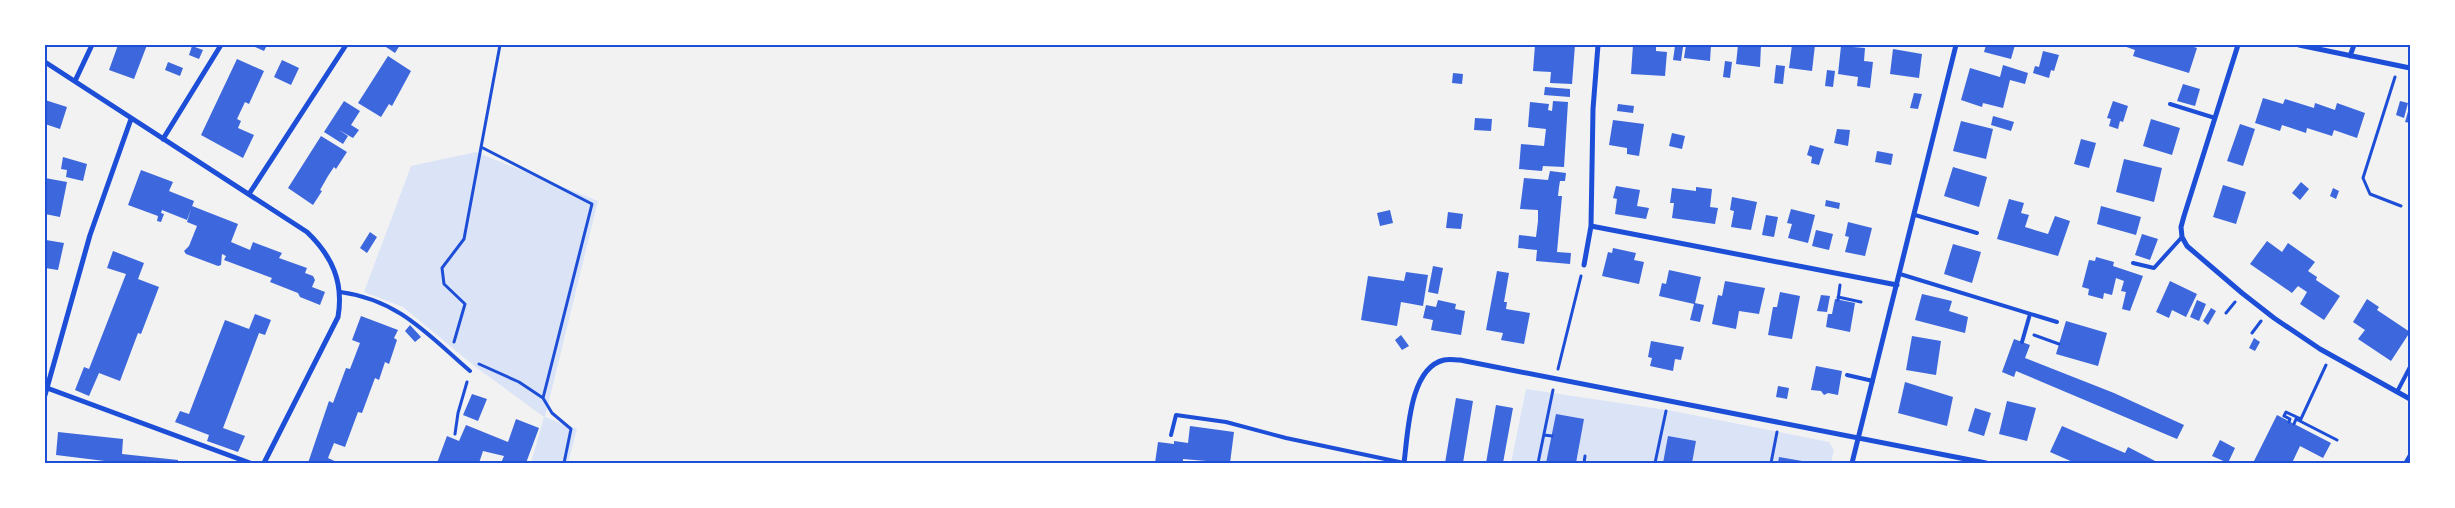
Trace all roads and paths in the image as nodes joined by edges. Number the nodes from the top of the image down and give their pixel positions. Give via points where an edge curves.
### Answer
1 (92, 45) edge
2 (221, 45) edge
3 (346, 45) edge
4 (500, 45) edge
5 (1598, 45) edge
6 (1956, 45) edge
7 (2238, 45) edge
8 (2299, 45) edge
9 (2354, 45) edge
10 (2350, 56) junction
11 (45, 62) edge
12 (2398, 67) junction
13 (2410, 68) edge
14 (75, 81) junction
15 (2170, 104) dead end
16 (2215, 118) junction
17 (132, 119) junction
18 (163, 138) junction
19 (481, 147) junction
20 (249, 194) junction
21 (2401, 206) dead end
22 (1914, 215) junction
23 (1591, 226) junction
24 (1977, 233) dead end
25 (2182, 237) junction
26 (2133, 263) dead end
27 (1584, 265) joint
28 (1900, 274) junction
29 (1897, 285) junction
30 (1840, 289) dead end
31 (340, 292) junction
32 (1861, 302) dead end
33 (2230, 309) dead end
34 (2226, 313) dead end
35 (2030, 314) junction
36 (2057, 322) dead end
37 (2025, 332) junction
38 (2022, 342) dead end
39 (2059, 344) dead end
40 (451, 354) junction
41 (464, 366) junction
42 (2410, 367) edge
43 (2324, 368) dead end
44 (470, 371) joint
45 (1847, 375) dead end
46 (1556, 379) junction
47 (1873, 381) junction
48 (47, 388) junction
49 (2397, 392) junction
50 (45, 395) edge
51 (543, 398) junction
52 (2410, 399) edge
53 (1668, 401) junction
54 (1550, 405) dead end
55 (2300, 420) junction
56 (2289, 422) dead end
57 (2294, 424) dead end
58 (455, 434) dead end
59 (1171, 435) dead end
60 (1544, 435) junction
61 (1552, 436) dead end
62 (1859, 438) junction
63 (2337, 440) dead end
64 (1775, 443) dead end
65 (1585, 456) dead end
66 (2410, 456) edge
67 (250, 463) edge
68 (264, 463) edge
69 (564, 463) edge
70 (1404, 463) edge
71 (1538, 463) edge
72 (1584, 463) edge
73 (1655, 463) edge
74 (1771, 463) edge
75 (1852, 463) edge
76 (1986, 463) edge
77 (2406, 463) edge

1 - 14 street
2 - 18 street
3 - 20 street
4 - 19 path
5 - 23 street via 1593,109
6 - 22 street
7 - 16 street
8 - 10 street
9 - 10 street
10 - 12 street
11 - 14 street
12 - 13 street
12 - 21 path via 2363,178 2370,194
14 - 17 street
15 - 16 lane
16 - 25 street via 2184,216
17 - 18 street
17 - 48 street via 90,235
18 - 20 street
19 - 40 path via 464,239 442,268 444,284 465,304
19 - 51 path via 592,204
20 - 31 street via 307,232 321,246 331,260
22 - 24 lane
22 - 28 street
23 - 27 street
23 - 29 street
25 - 26 lane via 2154,268
25 - 49 street via 2194,253 2274,318 2320,349
27 - 46 path
28 - 29 street
28 - 35 lane
29 - 47 street
30 - 32 path via 1838,298
31 - 40 lane via 404,313
31 - 68 street via 338,317
33 - 34 path
35 - 36 lane
35 - 37 lane
37 - 38 lane
37 - 39 path
40 - 41 lane
41 - 44 lane
41 - 51 path via 470,361 478,364 518,382
42 - 49 lane
43 - 55 path
44 - 58 path
45 - 47 lane
46 - 53 street
46 - 70 street via 1460,360 1443,360 1425,372 1418,384
47 - 62 street
48 - 50 street
48 - 67 street
49 - 52 street
51 - 69 path via 552,413 571,429
53 - 62 street
53 - 73 path
54 - 60 path
55 - 56 path via 2286,412 2284,416 2290,419
55 - 57 path via 2296,419
55 - 63 path
59 - 70 lane via 1176,415 1226,422
60 - 61 path
60 - 71 path
62 - 75 street
62 - 76 street
64 - 74 path
65 - 72 path
66 - 77 street

